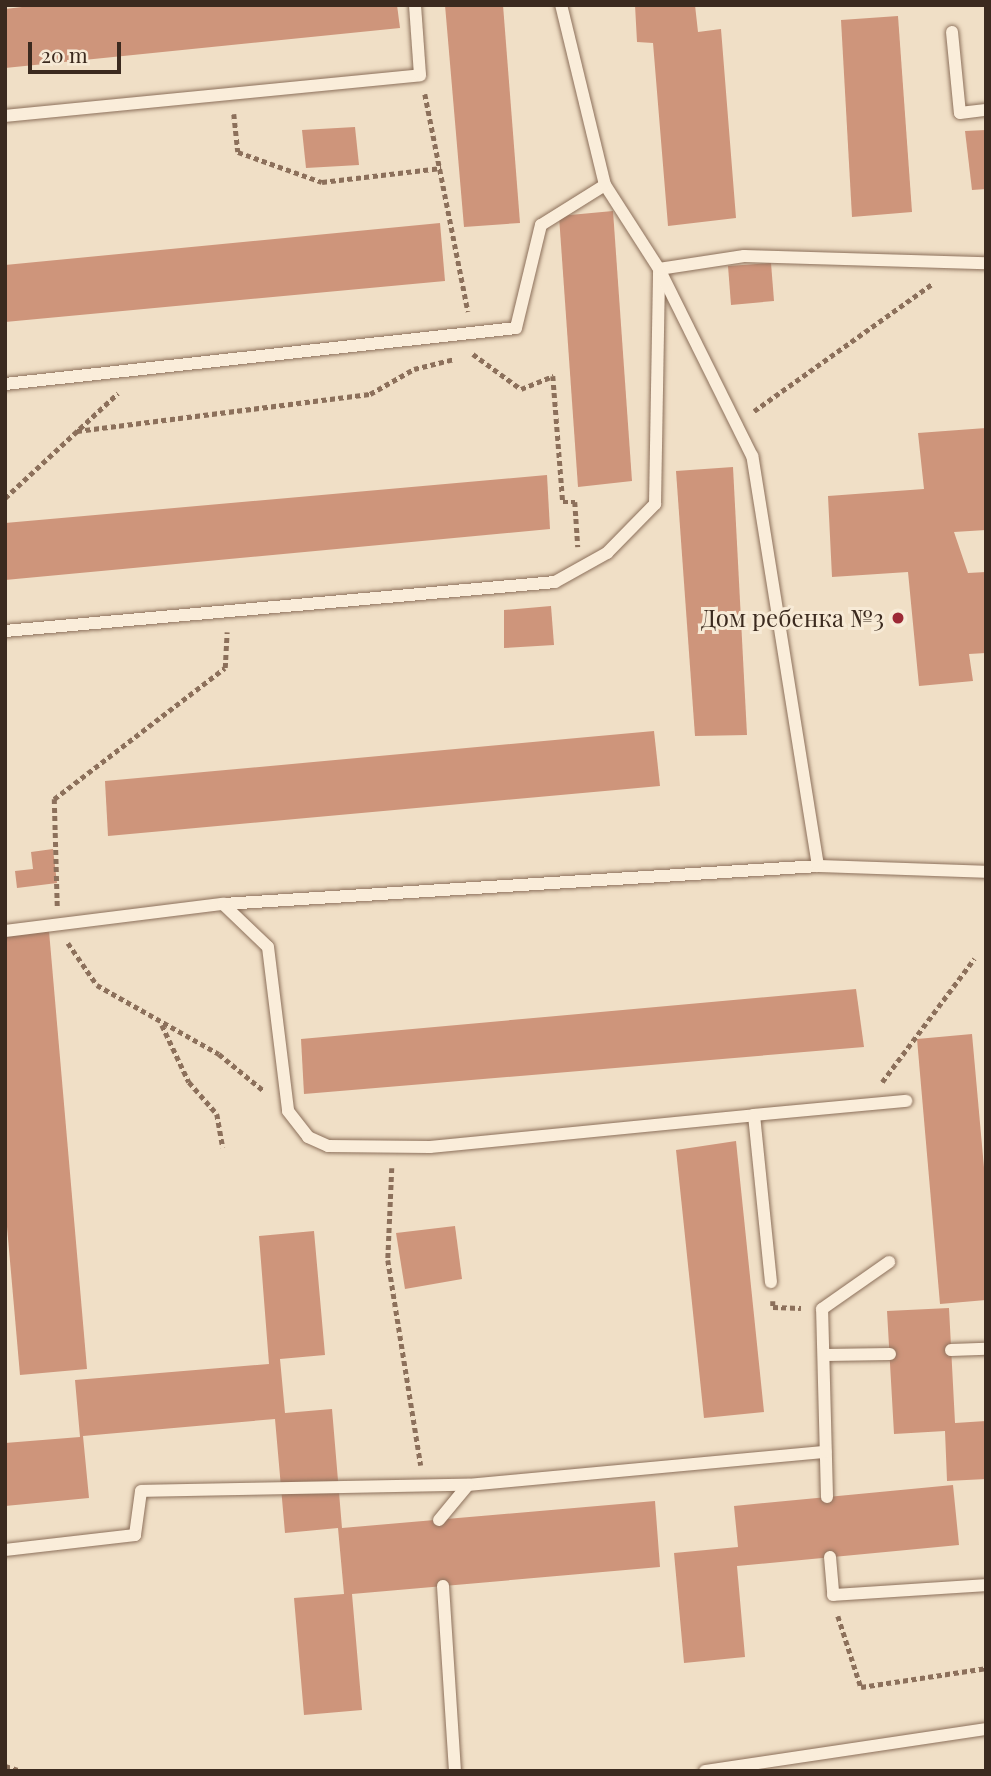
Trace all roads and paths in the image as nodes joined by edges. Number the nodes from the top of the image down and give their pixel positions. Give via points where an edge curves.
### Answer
1 (415, 5) edge
2 (561, 5) edge
3 (952, 32) dead end
4 (421, 75) junction
5 (233, 93) junction
6 (986, 110) edge
7 (5, 116) edge
8 (441, 168) junction
9 (605, 186) junction
10 (964, 261) junction
11 (986, 263) edge
12 (659, 269) junction
13 (471, 333) junction
14 (473, 354) junction
15 (145, 369) junction
16 (5, 384) edge
17 (736, 424) junction
18 (77, 431) junction
19 (5, 498) edge
20 (579, 568) junction
21 (228, 611) junction
22 (5, 631) edge
23 (818, 866) junction
24 (986, 872) edge
25 (223, 904) junction
26 (60, 929) junction
27 (5, 931) edge
28 (974, 959) dead end
29 (161, 1024) junction
30 (906, 1101) dead end
31 (865, 1105) junction
32 (288, 1111) junction
33 (754, 1115) junction
34 (223, 1147) dead end
35 (393, 1147) junction
36 (889, 1262) dead end
37 (771, 1283) joint
38 (822, 1309) junction
39 (986, 1349) edge
40 (951, 1350) dead end
41 (890, 1354) dead end
42 (826, 1355) junction
43 (825, 1452) junction
44 (468, 1485) junction
45 (424, 1486) junction
46 (827, 1497) dead end
47 (439, 1520) dead end
48 (5, 1550) edge
49 (830, 1557) dead end
50 (986, 1585) edge
51 (443, 1586) dead end
52 (832, 1595) junction
53 (986, 1668) edge
54 (986, 1729) edge
55 (5, 1766) edge
56 (21, 1771) edge
57 (172, 1771) edge
58 (219, 1771) edge
59 (455, 1771) edge
60 (705, 1771) edge

1 - 4 lane
2 - 9 lane
3 - 6 lane via 960,113
4 - 5 lane
4 - 8 path
5 - 7 lane
5 - 8 path via 238,152 272,167 322,182
8 - 13 path
9 - 12 lane
9 - 13 lane via 541,225 516,328
10 - 11 lane
10 - 12 lane via 744,256
10 - 17 path
12 - 17 lane
12 - 20 lane via 655,503 607,553
13 - 14 path
13 - 15 lane
14 - 18 path via 414,369 370,394
14 - 20 path via 521,389 553,376 563,502 575,502
15 - 16 lane
15 - 18 path
17 - 23 lane via 752,456
18 - 19 path
20 - 21 lane via 555,582
21 - 22 lane
21 - 26 path via 225,668 54,799
23 - 24 lane
23 - 25 lane
25 - 26 lane
25 - 32 lane via 268,947
26 - 27 lane
26 - 29 path via 97,985
28 - 31 path
29 - 32 path via 219,1054
29 - 34 path via 189,1082 217,1114
30 - 31 lane
31 - 33 lane
32 - 35 lane via 308,1137 328,1146
33 - 35 lane
33 - 37 lane
35 - 45 path via 388,1260
36 - 38 lane
37 - 38 path via 774,1307
38 - 42 lane
39 - 40 lane
41 - 42 lane
42 - 43 lane
43 - 44 lane
43 - 46 lane
44 - 45 lane
44 - 47 lane
45 - 48 lane via 141,1490 135,1535
49 - 52 lane
50 - 52 lane
51 - 59 lane
52 - 53 path via 861,1687
54 - 60 lane
55 - 56 path
57 - 58 path

